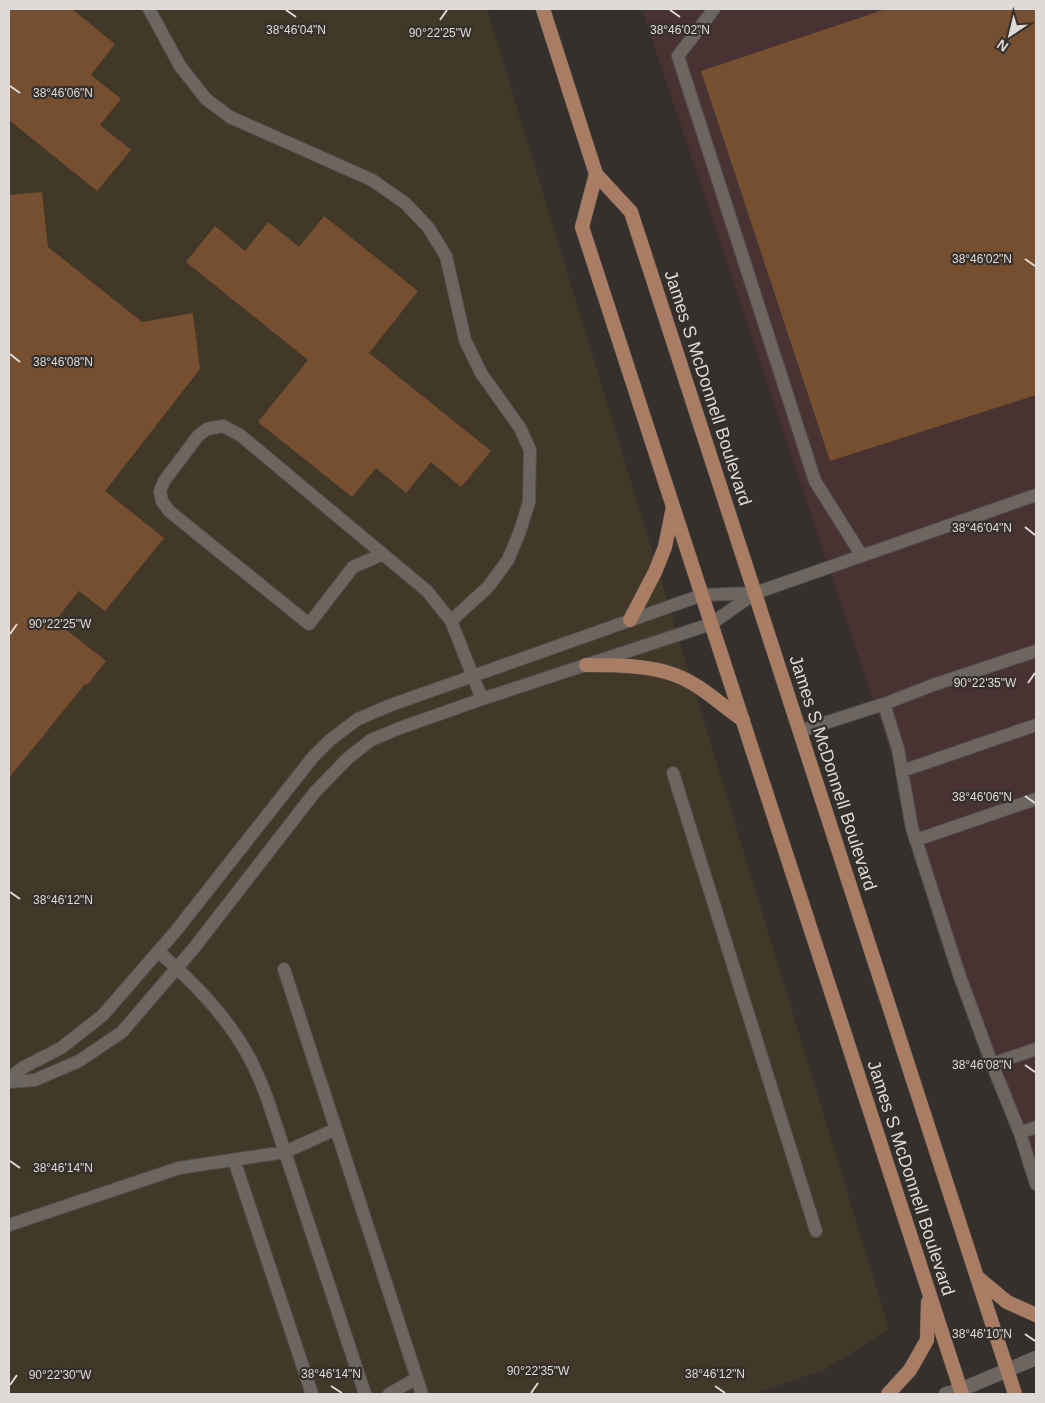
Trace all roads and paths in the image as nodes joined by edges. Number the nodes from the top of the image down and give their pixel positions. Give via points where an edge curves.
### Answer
1 (149, 9) edge
2 (543, 9) edge
3 (714, 9) edge
4 (596, 174) junction
5 (1036, 495) edge
6 (673, 506) junction
7 (383, 554) junction
8 (862, 556) junction
9 (755, 593) junction
10 (702, 595) junction
11 (630, 620) junction
12 (450, 621) junction
13 (711, 624) junction
14 (1036, 651) edge
15 (586, 664) junction
16 (473, 676) junction
17 (482, 699) junction
18 (884, 704) junction
19 (743, 720) junction
20 (1036, 725) edge
21 (800, 731) junction
22 (902, 771) junction
23 (673, 773) dead end
24 (1036, 799) edge
25 (916, 840) junction
26 (158, 951) junction
27 (177, 968) junction
28 (284, 969) dead end
29 (1036, 1049) edge
30 (992, 1064) junction
31 (9, 1078) edge
32 (9, 1082) edge
33 (1036, 1127) edge
34 (336, 1129) junction
35 (1020, 1133) junction
36 (285, 1152) junction
37 (234, 1160) junction
38 (1036, 1184) edge
39 (9, 1225) edge
40 (816, 1231) dead end
41 (977, 1277) junction
42 (928, 1291) junction
43 (1036, 1315) edge
44 (1036, 1358) edge
45 (1007, 1370) junction
46 (417, 1378) junction
47 (961, 1392) edge
48 (312, 1394) edge
49 (365, 1394) edge
50 (389, 1394) edge
51 (422, 1394) edge
52 (888, 1394) edge
53 (946, 1394) edge
54 (1015, 1394) edge

1 - 12 lane via 180,66 206,99 230,118 372,180 405,203 428,227 446,256 465,340 481,373 520,428 530,450 529,502 508,560 488,588
2 - 4 main road, James S McDonnell Boulevard
3 - 8 lane via 678,56 815,481
4 - 6 main road, James S McDonnell Boulevard via 582,227
4 - 9 main road, James S McDonnell Boulevard via 631,212
5 - 8 lane
6 - 10 main road, James S McDonnell Boulevard
6 - 11 main road via 665,546
7 - 7 lane via 353,567 308,624 169,511 160,491 198,436 207,429 223,426 240,435
7 - 12 lane via 427,591
8 - 9 lane
9 - 10 lane
9 - 13 lane
9 - 21 main road, James S McDonnell Boulevard
10 - 11 lane
10 - 13 main road, James S McDonnell Boulevard
11 - 16 lane
12 - 16 lane
13 - 15 lane
13 - 19 main road, James S McDonnell Boulevard
14 - 18 lane
15 - 17 lane
15 - 19 main road via 631,665 674,674
16 - 17 lane
16 - 26 lane via 358,719 330,740 296,777
17 - 27 lane via 371,740 347,759 315,792
18 - 21 lane
18 - 22 lane
19 - 42 main road, James S McDonnell Boulevard
20 - 22 lane
21 - 41 main road, James S McDonnell Boulevard
22 - 25 lane
23 - 40 lane
24 - 25 lane
25 - 30 lane
26 - 27 lane
26 - 31 lane via 103,1015 61,1048
27 - 32 lane via 122,1032 79,1061 35,1080
27 - 36 lane via 227,1023 250,1059
28 - 34 lane
29 - 30 lane
30 - 35 lane
33 - 35 lane
34 - 36 lane
34 - 46 lane
35 - 38 lane
36 - 37 lane
36 - 49 lane
37 - 39 lane via 179,1168
37 - 48 lane
41 - 43 main road via 1007,1302
41 - 45 main road, James S McDonnell Boulevard
42 - 47 main road, James S McDonnell Boulevard
42 - 52 main road via 927,1340 910,1370
44 - 45 street
45 - 47 street
45 - 54 main road, James S McDonnell Boulevard
46 - 50 lane
46 - 51 lane
47 - 53 street

